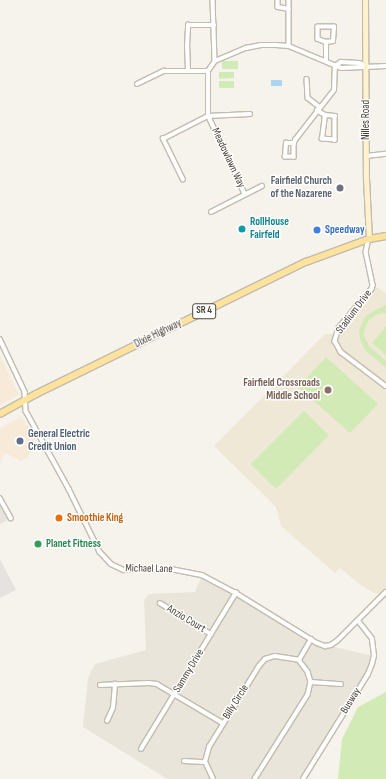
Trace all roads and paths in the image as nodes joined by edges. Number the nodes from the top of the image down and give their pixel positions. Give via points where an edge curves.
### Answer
1 (213, 0) edge
2 (278, 0) edge
3 (289, 0) edge
4 (365, 0) edge
5 (289, 9) junction
6 (214, 24) junction
7 (326, 42) junction
8 (289, 46) junction
9 (326, 60) junction
10 (215, 61) junction
11 (366, 65) junction
12 (335, 66) junction
13 (386, 66) edge
14 (188, 70) junction
15 (208, 70) junction
16 (307, 79) dead end
17 (138, 84) dead end
18 (318, 108) junction
19 (250, 114) dead end
20 (208, 116) junction
21 (325, 116) junction
22 (294, 143) dead end
23 (386, 154) edge
24 (366, 156) junction
25 (183, 180) dead end
26 (262, 186) dead end
27 (245, 195) junction
28 (211, 212) dead end
29 (386, 236) edge
30 (369, 239) junction
31 (0, 339) edge
32 (386, 386) edge
33 (25, 401) junction
34 (0, 414) edge
35 (0, 498) edge
36 (11, 518) dead end
37 (386, 592) edge
38 (236, 593) junction
39 (160, 603) dead end
40 (358, 621) junction
41 (211, 634) junction
42 (311, 639) junction
43 (299, 660) junction
44 (311, 682) junction
45 (115, 684) junction
46 (341, 684) dead end
47 (100, 685) dead end
48 (175, 694) junction
49 (107, 721) dead end
50 (223, 723) junction
51 (141, 749) dead end
52 (184, 761) dead end
53 (205, 762) junction
54 (213, 779) edge
55 (254, 779) edge
56 (303, 779) edge

1 - 6 street
2 - 5 street via 278,7
3 - 5 street
4 - 11 street, Nilles Road
5 - 8 street
6 - 10 street
6 - 14 street via 188,25
7 - 7 street via 333,41 334,27 318,27 318,39
7 - 9 street
8 - 9 street
8 - 10 street via 261,45 246,48
9 - 12 street
10 - 15 street
11 - 12 street via 342,62
11 - 13 street
11 - 24 street, Nilles Road
12 - 18 street via 334,90
14 - 15 street
14 - 17 street via 164,71
15 - 20 street
16 - 18 street via 308,98
18 - 21 street
18 - 22 street
19 - 20 street, Meadowlawn Way
20 - 25 street via 163,138
20 - 27 street, Meadowlawn Way
21 - 21 street via 335,116 335,140 322,139
23 - 24 street
24 - 30 street, Nilles Road
26 - 27 street
27 - 28 street
29 - 30 main road, Dixie Highway / SR 4
30 - 32 street, Stadium Drive via 366,252 372,289 339,328 335,341 341,352
30 - 33 main road, Dixie Highway / SR 4 via 301,264
31 - 33 street, Michael Lane via 25,392
33 - 34 main road, Dixie Highway / SR 4
33 - 38 street, Michael Lane via 26,411 100,552 111,564 124,570 171,569 191,572 211,578
35 - 36 street
37 - 40 street
38 - 41 street, Sammy Drive
38 - 42 street, Michael Lane
39 - 41 street, Anzio Court
40 - 42 street, Michael Lane via 331,645 325,646
40 - 56 street, Busway via 372,639 372,664
41 - 48 street, Sammy Drive
42 - 43 street
43 - 44 street via 308,672
43 - 50 street, Billy Circle via 275,656 265,659 258,666
44 - 46 street
44 - 55 street via 308,695
45 - 47 street
45 - 48 street via 157,684
45 - 49 street via 113,708
48 - 50 street
48 - 51 street, Sammy Drive
50 - 53 street, Billy Circle via 209,747
52 - 53 street
53 - 54 street

